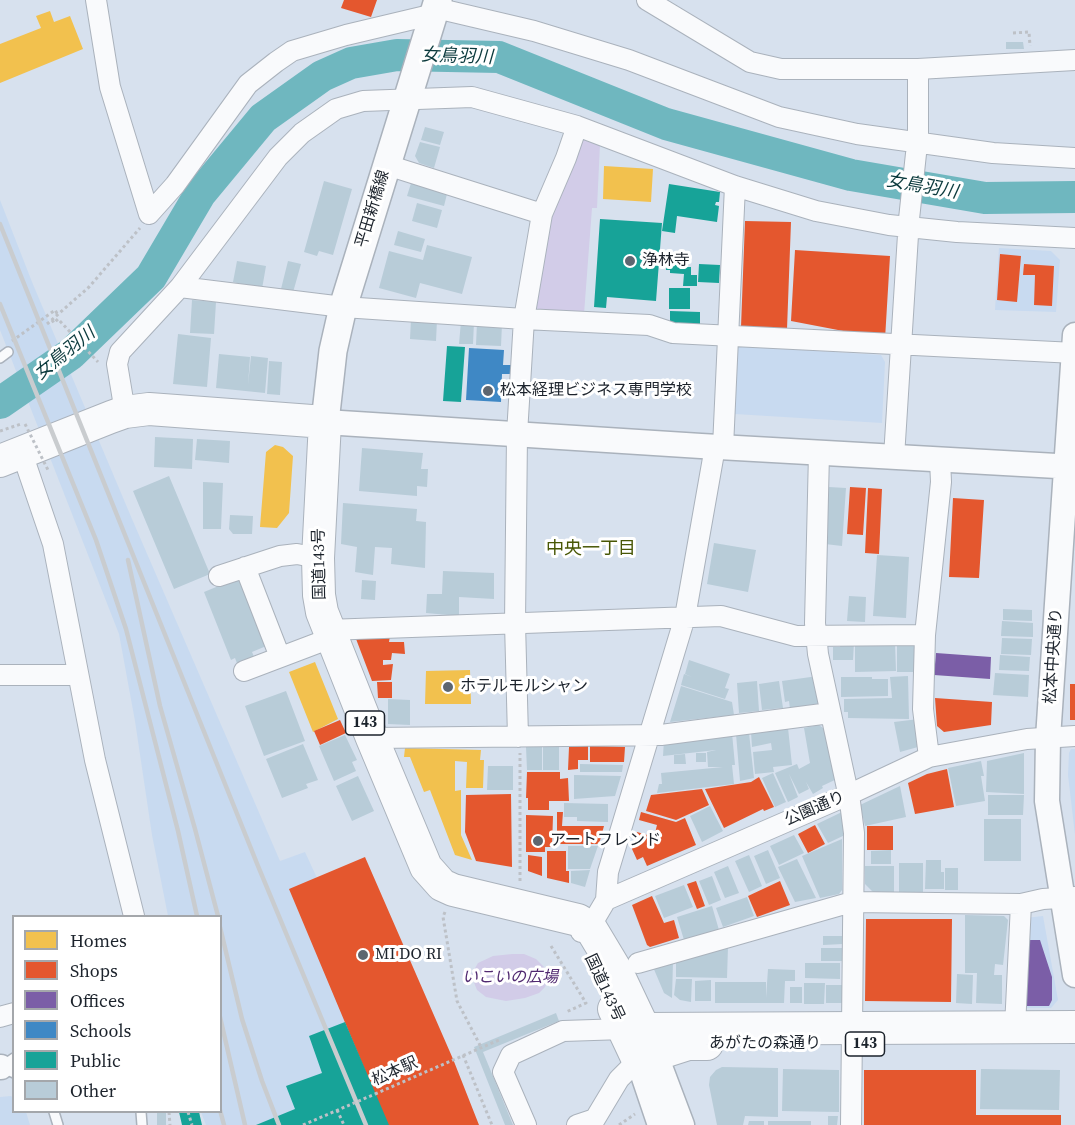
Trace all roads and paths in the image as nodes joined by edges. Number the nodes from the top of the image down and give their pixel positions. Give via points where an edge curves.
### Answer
1 (96, 0) edge
2 (647, 0) edge
3 (435, 12) edge
4 (1013, 33) dead end
5 (1030, 54) dead end
6 (1075, 60) edge
7 (918, 69) junction
8 (411, 91) junction
9 (577, 126) junction
10 (916, 147) junction
11 (1075, 158) edge
12 (387, 165) junction
13 (735, 186) junction
14 (149, 214) junction
15 (542, 214) junction
16 (909, 219) junction
17 (1075, 238) edge
18 (180, 287) junction
19 (343, 307) junction
20 (58, 317) junction
21 (524, 319) junction
22 (47, 324) dead end
23 (727, 335) junction
24 (900, 345) junction
25 (1074, 347) edge
26 (4, 355) edge
27 (98, 362) dead end
28 (125, 412) junction
29 (325, 422) junction
30 (0, 431) edge
31 (517, 434) junction
32 (16, 446) edge
33 (719, 447) junction
34 (819, 453) junction
35 (894, 457) junction
36 (940, 460) junction
37 (1071, 467) edge
38 (49, 472) dead end
39 (318, 558) junction
40 (245, 567) junction
41 (219, 576) dead end
42 (685, 616) junction
43 (515, 623) junction
44 (329, 634) junction
45 (925, 634) junction
46 (816, 635) junction
47 (280, 657) junction
48 (247, 668) dead end
49 (0, 675) edge
50 (78, 675) junction
51 (830, 713) junction
52 (649, 735) junction
53 (1075, 736) edge
54 (519, 737) junction
55 (372, 738) junction
56 (1048, 738) junction
57 (929, 757) junction
58 (848, 795) junction
59 (520, 883) dead end
60 (1069, 897) edge
61 (606, 900) junction
62 (852, 902) junction
63 (1021, 904) junction
64 (445, 911) dead end
65 (134, 915) edge
66 (572, 931) junction
67 (638, 963) dead end
68 (1075, 975) edge
69 (557, 1016) dead end
70 (1014, 1027) junction
71 (1075, 1027) edge
72 (851, 1036) junction
73 (500, 1040) dead end
74 (641, 1043) junction
75 (1075, 1044) edge
76 (481, 1047) junction
77 (463, 1055) junction
78 (337, 1110) junction
79 (636, 1114) dead end
80 (303, 1125) edge
81 (344, 1125) edge
82 (492, 1125) edge
83 (526, 1125) edge
84 (577, 1125) edge
85 (619, 1125) edge
86 (660, 1125) edge
87 (682, 1125) edge
88 (851, 1125) edge

1 - 14 street via 110,87
2 - 7 street via 750,62 765,67
3 - 8 main road, 平田新橋線
3 - 10 street via 534,31 629,60 779,117
3 - 14 street via 292,51 276,62 248,84 175,185
4 - 5 path via 1029,32
6 - 7 street
7 - 10 street
8 - 9 street via 472,97
8 - 12 main road, 平田新橋線
8 - 18 street via 336,109 302,133 278,157
9 - 13 street
9 - 15 street
10 - 11 street
10 - 16 street
12 - 15 street
12 - 19 main road, 平田新橋線
13 - 16 street via 816,212 889,225
13 - 23 street
14 - 20 path via 109,266
15 - 21 street
16 - 17 street via 957,232
16 - 24 street
18 - 19 street
18 - 28 street via 120,352 117,364
19 - 21 street
19 - 29 main road, 平田新橋線 via 333,351
20 - 22 path
20 - 26 path via 55,310 6,345
20 - 27 path
21 - 23 street via 649,325 673,333
21 - 31 street
23 - 24 street
23 - 33 street
24 - 25 street
24 - 35 street
25 - 37 street, 松本中央通り
28 - 29 highway via 149,409
28 - 32 highway
29 - 31 street
29 - 39 highway, 国道143号 / 143
30 - 32 path
31 - 33 street
31 - 43 street
32 - 38 path, bridge
32 - 50 street via 53,544
33 - 34 street
33 - 42 street
34 - 35 street
34 - 46 street
35 - 36 street
36 - 37 street
36 - 45 street
37 - 56 street, 松本中央通り
39 - 40 street via 280,556
39 - 44 highway, 国道143号 / 143 via 321,612
40 - 41 street
40 - 47 street
42 - 43 street
42 - 46 street via 721,616 796,636
42 - 52 street
43 - 44 street
43 - 54 street
44 - 47 street
44 - 55 highway, 国道143号 / 143
45 - 46 street
45 - 57 street via 923,709
46 - 51 street
47 - 48 street
49 - 50 street
50 - 65 street via 94,760
51 - 52 street
51 - 58 street
52 - 54 street
52 - 61 street via 608,872
53 - 56 street, 公園通り
54 - 55 street
54 - 59 path
55 - 66 highway, 国道143号 / 143 via 426,867 435,879 453,890
56 - 57 street, 公園通り
56 - 60 street, 松本中央通り via 1047,801
57 - 58 street, 公園通り
58 - 61 street, 公園通り
58 - 62 street via 854,833
60 - 63 street
60 - 68 street, 松本中央通り
61 - 66 street
62 - 63 street
62 - 67 street
62 - 72 street
63 - 70 street
64 - 76 path via 457,1000
66 - 69 path via 586,1003
66 - 74 highway, 国道143号
70 - 71 highway, あがたの森通り / 143
70 - 72 highway, あがたの森通り / 143
72 - 74 highway, あがたの森通り / 143
72 - 75 highway, あがたの森通り / 143
72 - 88 street
73 - 76 path, 松本駅
74 - 83 street via 563,1031 511,1055 503,1072
74 - 84 street via 595,1119
74 - 86 street
74 - 87 street
76 - 77 path, 松本駅
77 - 78 path, 松本駅, bridge
77 - 82 path
78 - 80 path, 松本駅, bridge
78 - 81 path
79 - 85 path

